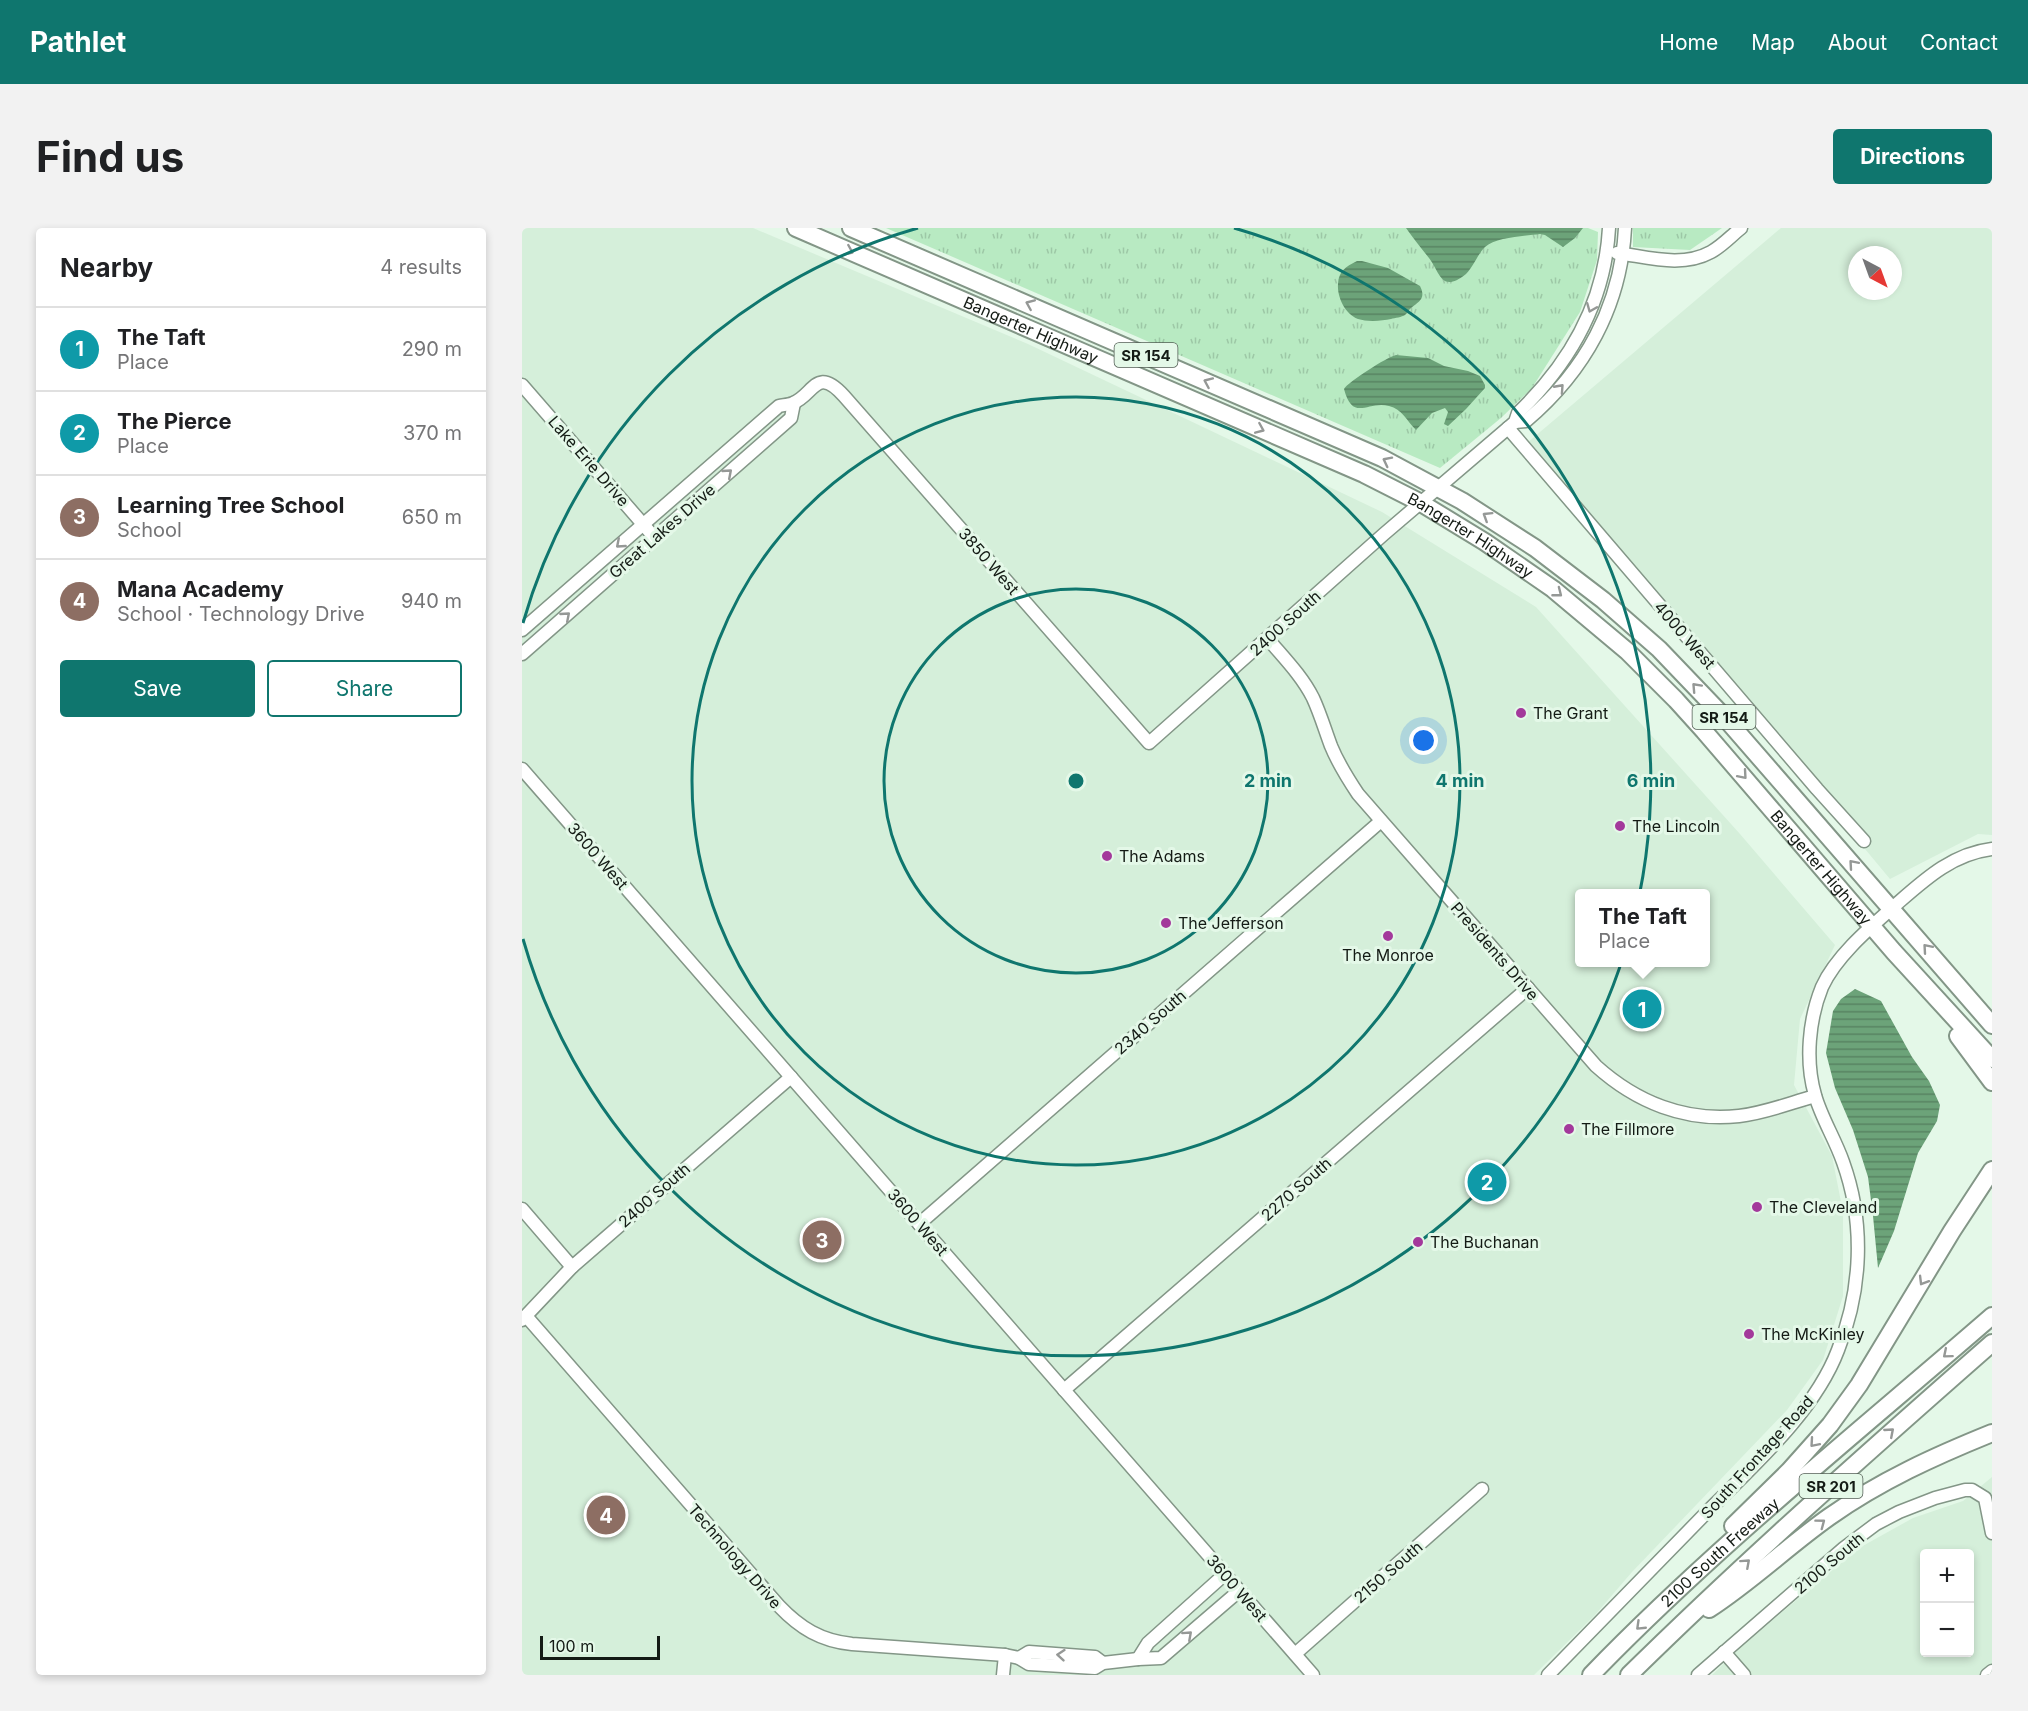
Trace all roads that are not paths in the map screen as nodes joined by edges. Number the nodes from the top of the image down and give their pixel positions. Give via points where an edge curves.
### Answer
1 (796, 228) edge
2 (851, 228) edge
3 (1609, 228) edge
4 (1625, 228) edge
5 (1741, 228) edge
6 (1607, 252) junction
7 (1623, 254) junction
8 (825, 383) joint
9 (522, 385) edge
10 (795, 403) junction
11 (1512, 425) junction
12 (1438, 488) junction
13 (1422, 503) junction
14 (643, 524) junction
15 (655, 538) junction
16 (522, 630) edge
17 (1268, 639) junction
18 (522, 654) edge
19 (1149, 743) joint
20 (522, 769) edge
21 (1381, 821) junction
22 (1864, 841) dead end
23 (1992, 849) edge
24 (1892, 908) junction
25 (1872, 926) junction
26 (1894, 951) junction
27 (1528, 988) junction
28 (1992, 1025) edge
29 (1992, 1059) edge
30 (790, 1077) junction
31 (1992, 1082) edge
32 (1815, 1096) junction
33 (1992, 1158) edge
34 (1992, 1170) edge
35 (522, 1209) edge
36 (919, 1224) junction
37 (1952, 1231) junction
38 (572, 1267) junction
39 (1992, 1316) edge
40 (524, 1318) edge
41 (1992, 1343) edge
42 (1064, 1390) junction
43 (1992, 1433) edge
44 (1482, 1489) dead end
45 (1992, 1533) edge
46 (1225, 1574) junction
47 (1682, 1586) junction
48 (1239, 1591) junction
49 (1672, 1632) junction
50 (1724, 1652) junction
51 (1295, 1654) junction
52 (1005, 1655) junction
53 (1138, 1659) junction
54 (1992, 1671) edge
55 (1003, 1675) edge
56 (1313, 1675) edge
57 (1548, 1675) edge
58 (1591, 1675) edge
59 (1629, 1675) edge
60 (1698, 1675) edge
61 (1744, 1675) edge
62 (1987, 1675) edge

1 -> 13 highway, Bangerter Highway / SR 154 via 1325,457
12 -> 2 highway, Bangerter Highway / SR 154 via 1382,458
3 - 6 street
4 - 7 street
5 - 7 street via 1713,251 1695,258 1676,261
6 - 7 street
6 -> 11 street via 1595,299 1582,329 1556,371
11 -> 7 street via 1526,421 1543,407 1587,353 1611,302
8 - 10 street, Great Lakes Drive via 812,387
8 - 19 street, 3850 West via 844,396
9 - 14 street, Lake Erie Drive
10 - 14 street, Great Lakes Drive via 779,406
15 -> 10 street, Great Lakes Drive via 791,418
11 - 12 street, 2400 South
11 - 22 street, 4000 West
12 - 13 street, 2400 South
24 -> 12 highway, Bangerter Highway / SR 154 via 1659,649 1534,548
13 - 17 street, 2400 South
13 -> 25 highway, Bangerter Highway / SR 154 via 1519,564 1627,651 1710,738
14 - 15 street, Lake Erie Drive
14 -> 16 street, Great Lakes Drive
18 -> 15 street, Great Lakes Drive
17 - 19 street, 2400 South
17 - 21 street, Presidents Drive via 1306,686 1350,782
20 - 30 street, 3600 West
21 - 27 street, Presidents Drive
21 - 36 street, 2340 South
23 - 24 street, South Frontage Road via 1947,864
24 - 25 street, South Frontage Road
28 -> 24 highway, Bangerter Highway / SR 154
25 - 26 highway, Bangerter Highway / SR 154
25 - 32 street, South Frontage Road via 1823,986 1811,1030 1809,1065
26 - 29 highway, Bangerter Highway / SR 154
26 - 31 highway
27 - 32 street, Presidents Drive via 1596,1066 1612,1081 1649,1102 1689,1115 1713,1117 1756,1113
27 - 42 street, 2270 South
30 - 36 street, 3600 West
30 - 38 street, 2400 South
32 - 57 street, South Frontage Road via 1844,1163 1858,1239 1856,1289 1838,1353 1801,1414
33 - 37 highway via 1958,1212
34 - 37 highway
35 - 38 street
36 - 42 street, 3600 West
37 -> 47 highway via 1859,1385 1830,1425
38 - 40 street, 2400 South
39 -> 47 highway, 2100 South Freeway / SR 201
40 - 52 street, Technology Drive via 802,1628 841,1643
49 -> 41 highway, 2100 South Freeway / SR 201
42 - 46 street, 3600 West
49 -> 43 highway via 1721,1601 1866,1493 1936,1455
44 - 51 street, 2150 South
45 - 50 street, 2100 South via 1985,1498 1972,1490 1935,1498 1899,1512 1844,1548
46 - 48 street, 3600 West
46 - 53 street via 1148,1643
47 -> 58 highway, 2100 South Freeway / SR 201
48 - 51 street, 3600 West
53 -> 48 street, Technology Drive via 1161,1658
49 - 59 highway, 2100 South Freeway / SR 201
50 - 60 street, 2100 South
50 - 61 street
51 - 56 street, 3600 West
52 - 53 street, Technology Drive via 1019,1658 1029,1652 1095,1657 1103,1663
52 - 55 street
54 - 62 street

